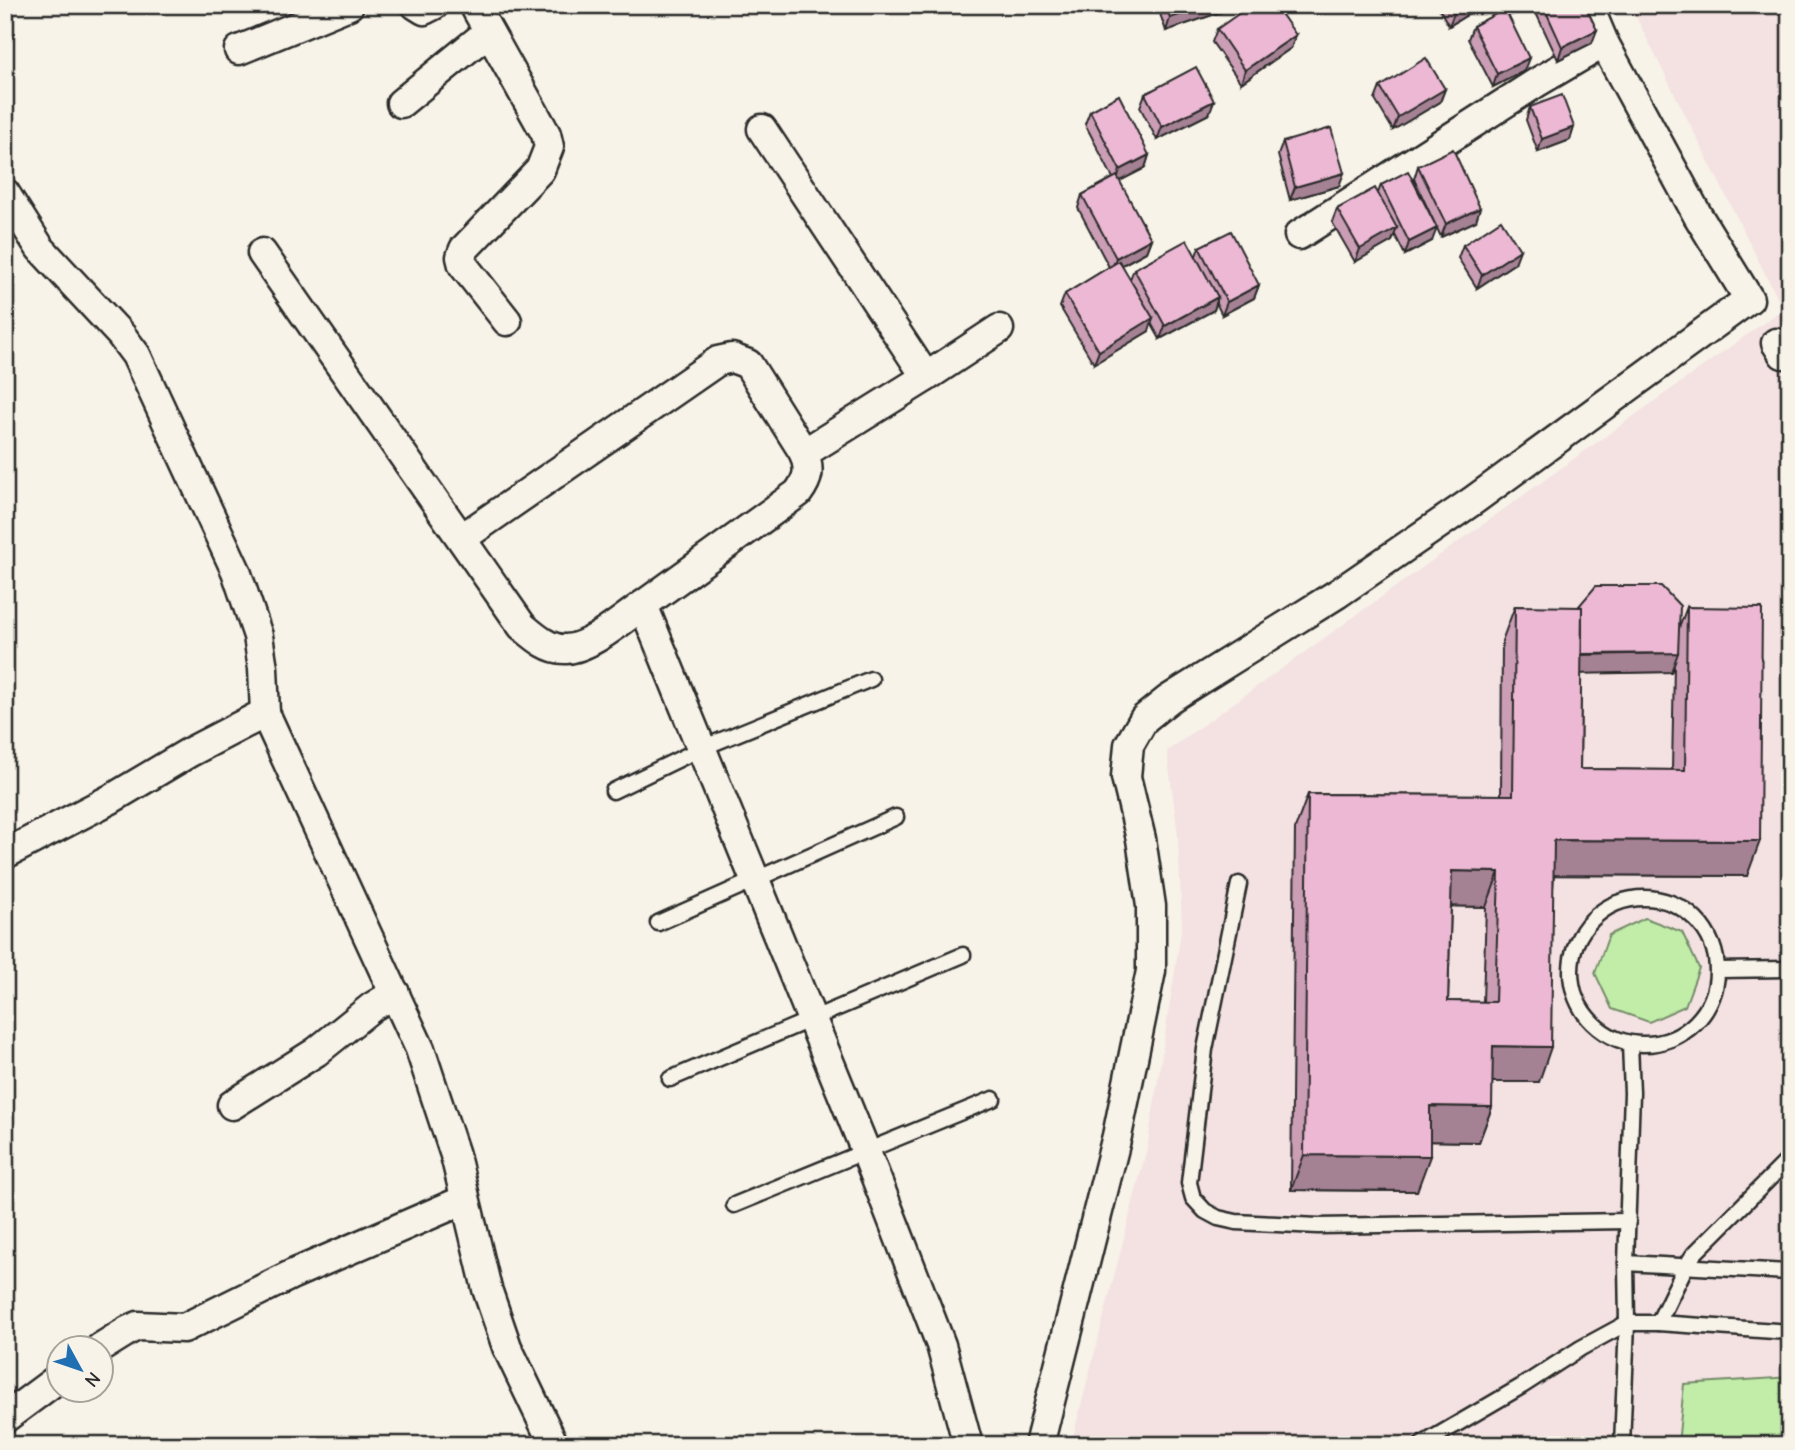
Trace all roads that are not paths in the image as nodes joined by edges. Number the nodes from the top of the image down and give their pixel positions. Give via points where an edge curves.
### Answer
1 (349, 5) edge
2 (416, 5) edge
3 (434, 5) edge
4 (474, 5) edge
5 (1588, 5) edge
6 (488, 32) junction
7 (1604, 43) junction
8 (239, 50) dead end
9 (401, 103) dead end
10 (762, 129) dead end
11 (5, 193) edge
12 (1299, 235) dead end
13 (262, 253) dead end
14 (506, 321) dead end
15 (999, 329) dead end
16 (926, 377) junction
17 (804, 453) junction
18 (462, 538) junction
19 (643, 605) junction
20 (871, 679) dead end
21 (265, 713) junction
22 (702, 748) junction
23 (613, 791) dead end
24 (897, 817) dead end
25 (5, 854) edge
26 (754, 880) junction
27 (1239, 884) dead end
28 (658, 923) dead end
29 (963, 955) dead end
30 (1718, 970) junction
31 (1790, 970) edge
32 (395, 993) junction
33 (813, 1018) junction
34 (1630, 1044) junction
35 (670, 1079) dead end
36 (993, 1099) dead end
37 (232, 1105) dead end
38 (866, 1152) junction
39 (1790, 1158) edge
40 (464, 1200) junction
41 (734, 1205) dead end
42 (1628, 1220) junction
43 (1626, 1263) junction
44 (1686, 1266) junction
45 (1790, 1272) edge
46 (1658, 1323) junction
47 (1627, 1324) junction
48 (1790, 1332) edge
49 (116, 1338) edge
50 (46, 1387) edge
51 (5, 1418) edge
52 (554, 1445) edge
53 (968, 1445) edge
54 (1039, 1445) edge
55 (1421, 1445) edge
56 (1622, 1445) edge

1 - 8 street
2 - 3 street via 424,10
4 - 6 street
5 - 7 street
6 - 9 street
6 - 14 street via 549,147 541,170 461,257
7 - 12 street
7 - 54 street via 1749,299 1462,508 1144,719 1129,745 1126,777 1151,906 1151,971 1117,1136
10 - 16 street
11 - 21 street via 40,248 121,335 141,365 236,571 258,636
13 - 18 street
15 - 16 street
16 - 17 street
17 - 18 street via 748,363 732,358 718,361
17 - 19 street via 808,480 798,492
18 - 19 street via 522,626 542,642 565,649 589,642
19 - 22 street
20 - 22 lane
21 - 25 street
21 - 32 street
22 - 23 lane
22 - 26 street
24 - 26 lane
26 - 28 lane
26 - 33 street
27 - 42 lane via 1205,1049 1190,1169 1193,1198 1205,1211 1236,1222 1318,1226
29 - 33 lane
30 - 31 lane
30 - 34 lane via 1714,996 1701,1019 1681,1035 1656,1044
30 - 34 lane via 1714,947 1703,926 1664,900 1640,898 1617,903 1597,915 1581,933 1570,978 1589,1021 1608,1036
32 - 37 street via 316,1052
32 - 40 street via 440,1105
33 - 35 lane
33 - 38 street
34 - 42 lane
36 - 38 lane
38 - 41 lane
38 - 53 street via 941,1345
39 - 44 lane
40 - 49 street via 293,1273 184,1328 138,1326
40 - 52 street via 507,1347
42 - 43 lane
43 - 44 lane
43 - 47 lane
44 - 45 lane
44 - 46 lane
46 - 47 lane
46 - 48 lane
47 - 55 lane
47 - 56 lane
50 - 51 street

